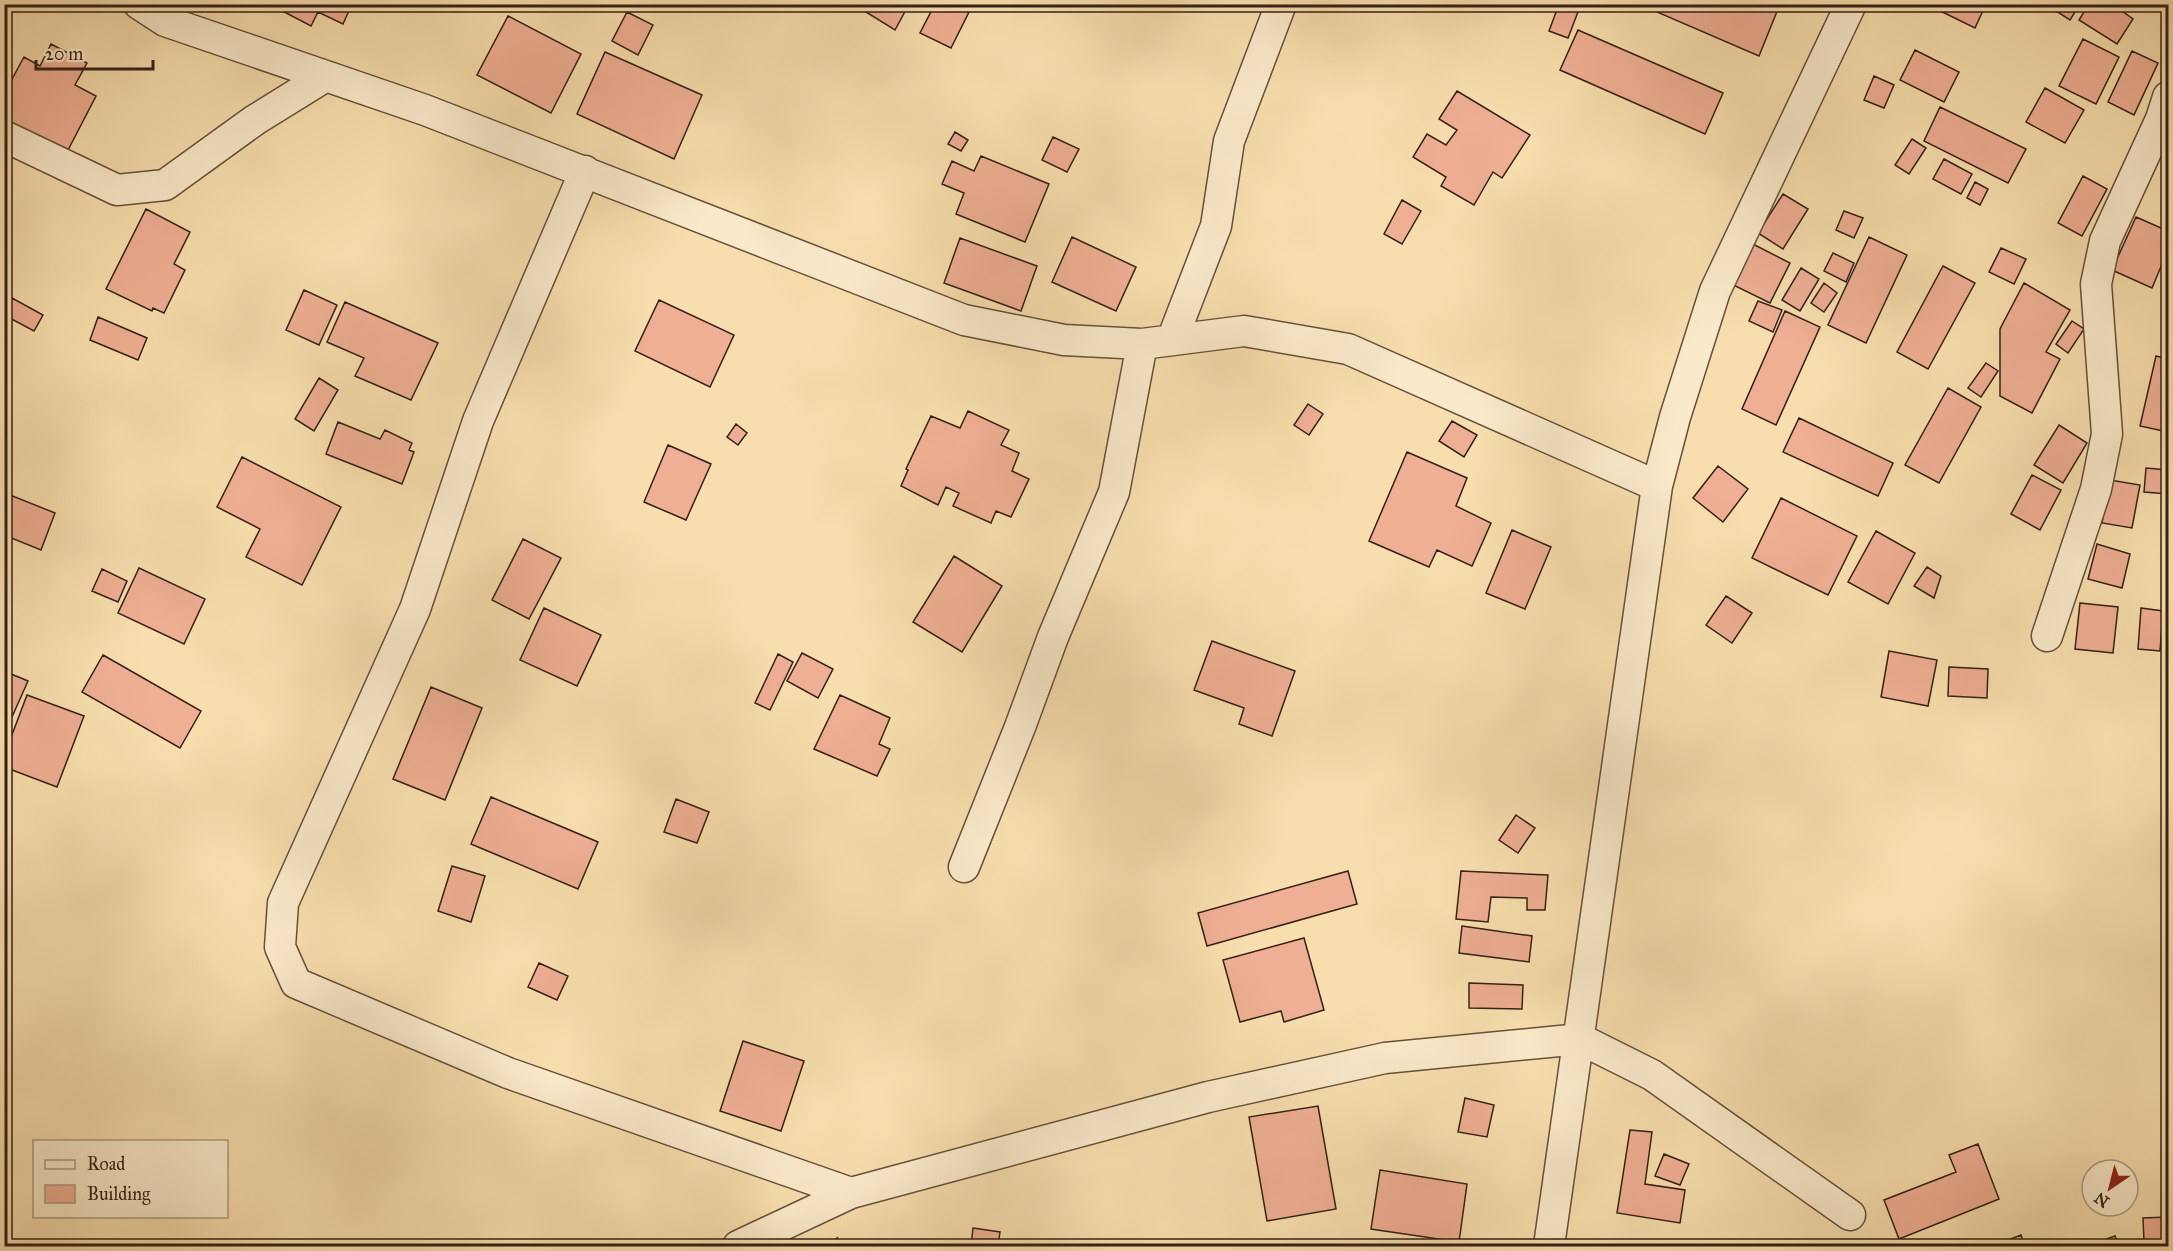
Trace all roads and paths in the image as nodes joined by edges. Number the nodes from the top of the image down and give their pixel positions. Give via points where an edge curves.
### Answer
1 (139, 4) edge
2 (1281, 4) edge
3 (1851, 4) edge
4 (326, 76) junction
5 (2169, 97) edge
6 (4, 136) edge
7 (585, 171) junction
8 (1172, 340) junction
9 (1142, 344) junction
10 (1657, 486) junction
11 (2047, 636) dead end
12 (964, 867) dead end
13 (1580, 1040) junction
14 (851, 1193) junction
15 (1850, 1215) dead end
16 (738, 1246) edge
17 (1549, 1246) edge

1 - 4 street via 165,21
2 - 8 street via 1229,141 1216,226
3 - 10 street via 1715,291
4 - 6 street via 255,120 165,185 117,190
4 - 7 street
5 - 11 street via 2105,241 2096,284 2107,434 2096,489
7 - 9 street via 964,320 1064,340
7 - 14 street via 478,422 415,609 283,903 279,947 297,982 307,987 508,1073
8 - 9 street
8 - 10 street via 1245,331 1348,349
9 - 12 street via 1114,492
10 - 13 street
13 - 14 street via 1385,1058 1208,1096
13 - 15 street via 1652,1075
13 - 17 street
14 - 16 street

